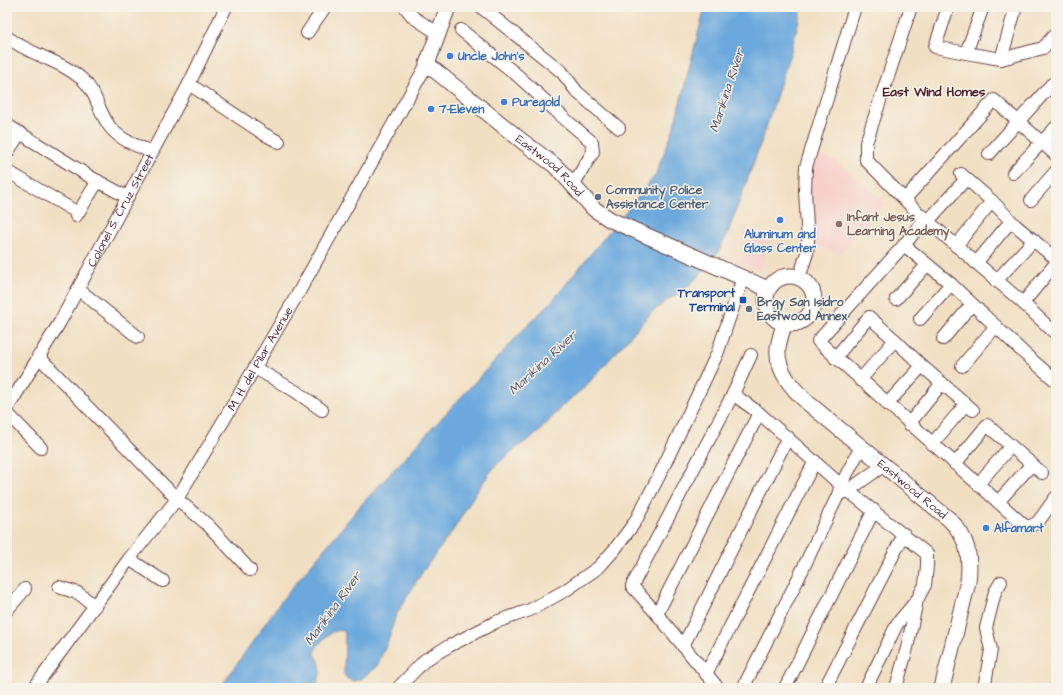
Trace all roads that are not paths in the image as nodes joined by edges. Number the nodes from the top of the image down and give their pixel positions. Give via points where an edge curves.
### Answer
1 (226, 7) edge
2 (325, 7) edge
3 (405, 7) edge
4 (448, 7) edge
5 (482, 7) edge
6 (855, 7) edge
7 (911, 7) edge
8 (948, 7) edge
9 (982, 7) edge
10 (1016, 7) edge
11 (461, 30) dead end
12 (307, 33) dead end
13 (439, 34) junction
14 (7, 36) edge
15 (1054, 39) edge
16 (966, 54) junction
17 (1001, 58) junction
18 (427, 64) junction
19 (189, 84) junction
20 (1056, 87) edge
21 (1018, 122) junction
22 (7, 125) edge
23 (1056, 127) edge
24 (620, 128) dead end
25 (20, 133) junction
26 (279, 142) dead end
27 (1042, 143) junction
28 (152, 152) junction
29 (7, 153) edge
30 (989, 154) dead end
31 (1056, 155) edge
32 (7, 170) edge
33 (1056, 172) edge
34 (1013, 173) dead end
35 (98, 181) junction
36 (573, 185) junction
37 (127, 197) junction
38 (904, 199) junction
39 (1031, 200) dead end
40 (992, 201) junction
41 (927, 220) junction
42 (1011, 221) junction
43 (1034, 240) junction
44 (904, 245) junction
45 (956, 246) junction
46 (1056, 260) edge
47 (976, 263) junction
48 (1056, 263) edge
49 (927, 265) junction
50 (743, 278) junction
51 (799, 278) junction
52 (996, 281) junction
53 (951, 284) junction
54 (78, 289) junction
55 (768, 289) junction
56 (896, 299) dead end
57 (1023, 303) junction
58 (972, 304) junction
59 (920, 319) dead end
60 (784, 324) junction
61 (996, 326) junction
62 (1056, 334) edge
63 (138, 337) dead end
64 (943, 338) dead end
65 (895, 340) junction
66 (750, 355) dead end
67 (38, 356) junction
68 (835, 358) junction
69 (922, 366) junction
70 (962, 366) dead end
71 (255, 368) junction
72 (860, 380) junction
73 (1056, 381) edge
74 (942, 383) junction
75 (733, 394) junction
76 (888, 404) junction
77 (7, 409) edge
78 (322, 410) dead end
79 (7, 413) edge
80 (759, 413) junction
81 (909, 424) junction
82 (788, 437) junction
83 (932, 444) junction
84 (1011, 446) junction
85 (861, 447) junction
86 (41, 448) dead end
87 (815, 461) junction
88 (955, 464) junction
89 (1032, 464) junction
90 (884, 466) junction
91 (1042, 473) dead end
92 (978, 484) junction
93 (843, 490) junction
94 (177, 499) junction
95 (998, 502) junction
96 (1055, 502) edge
97 (874, 510) junction
98 (904, 534) junction
99 (129, 559) junction
100 (250, 570) dead end
101 (162, 581) dead end
102 (1001, 582) dead end
103 (59, 587) dead end
104 (25, 589) dead end
105 (917, 600) junction
106 (95, 606) junction
107 (7, 610) edge
108 (657, 614) junction
109 (683, 646) junction
110 (706, 674) junction
111 (403, 685) edge
112 (34, 688) edge
113 (718, 688) edge
114 (743, 688) edge
115 (785, 688) edge
116 (825, 688) edge
117 (866, 688) edge
118 (896, 688) edge
119 (942, 688) edge
120 (984, 688) edge

1 - 19 street, Colonel S. Cruz Street
2 - 12 street
3 - 13 street via 413,17
4 - 13 main road, M. H. del Pilar Avenue
5 - 24 street via 562,72 578,92
6 - 51 street via 806,167 808,242
7 - 38 street via 866,143 866,160
8 - 16 street via 935,47
9 - 16 street
10 - 17 street
11 - 36 street via 517,75 592,142 593,152
13 - 18 main road, M. H. del Pilar Avenue
14 - 28 street via 68,68 82,79 98,101 112,130 129,142
15 - 17 street via 1043,48
16 - 17 street
18 - 36 main road, Eastwood Road via 550,162
18 - 71 street, M. H. del Pilar Avenue
19 - 26 street
19 - 28 street, Colonel S. Cruz Street
20 - 21 street via 1052,84
21 - 27 street
21 - 30 street
21 - 38 street via 994,100
22 - 25 street
23 - 27 street
25 - 29 street
25 - 35 street
27 - 31 street
27 - 34 street
28 - 37 street, Colonel S. Cruz Street
32 - 35 street via 77,214
33 - 39 street
35 - 37 street
36 - 50 main road, Eastwood Road via 594,209 611,220
37 - 54 street, Colonel S. Cruz Street
38 - 41 street
40 - 41 street via 964,177
40 - 42 street
40 - 45 street
41 - 44 street
41 - 45 street
42 - 43 street
42 - 47 street
43 - 46 street
43 - 52 street
44 - 49 street
44 - 68 street via 818,341
45 - 47 street
47 - 52 street
48 - 57 street
49 - 53 street
49 - 56 street
50 - 55 main road, Eastwood Road
50 - 111 street via 718,354 635,522 615,549 598,568 566,590 530,610 496,622 425,660
51 - 55 main road via 781,277
51 - 60 main road via 809,285 814,303 809,314 800,322
52 - 57 street
53 - 58 street
53 - 59 street
54 - 63 street
54 - 67 street, Colonel S. Cruz Street
55 - 60 main road via 767,309 775,320
57 - 62 street
58 - 61 street
58 - 64 street
60 - 85 main road, Eastwood Road via 778,348 786,378 798,394
61 - 70 street
61 - 73 street
65 - 68 street via 869,317
65 - 69 street
65 - 72 street
66 - 75 street
67 - 77 street, Colonel S. Cruz Street
67 - 94 street
68 - 72 street
69 - 74 street
69 - 76 street
71 - 78 street
71 - 94 street, M. H. del Pilar Avenue
72 - 76 street
74 - 81 street
74 - 83 street via 970,407
75 - 80 street
75 - 108 street via 632,586
76 - 81 street
79 - 86 street
80 - 82 street
80 - 108 street
81 - 83 street
82 - 87 street
82 - 109 street
83 - 88 street
84 - 88 street via 987,425
84 - 89 street
84 - 92 street
85 - 90 main road, Eastwood Road
85 - 93 street
87 - 93 street
87 - 110 street
88 - 92 street
89 - 91 street
89 - 95 street
90 - 93 street
90 - 119 main road, Eastwood Road via 953,524 962,535 968,554 968,582
92 - 95 street
93 - 97 street
93 - 114 street
94 - 99 street, M. H. del Pilar Avenue
94 - 100 street via 208,525
95 - 96 street via 1025,526 1032,526
97 - 98 street
97 - 115 street
98 - 105 street via 927,554 925,585
98 - 116 street
99 - 101 street
99 - 106 street, M. H. del Pilar Avenue
102 - 120 street via 995,592 986,628 991,650
103 - 106 street via 78,593
104 - 107 street
105 - 117 street via 897,624
105 - 118 street
106 - 112 street, M. H. del Pilar Avenue
108 - 109 street
109 - 110 street
110 - 113 street

